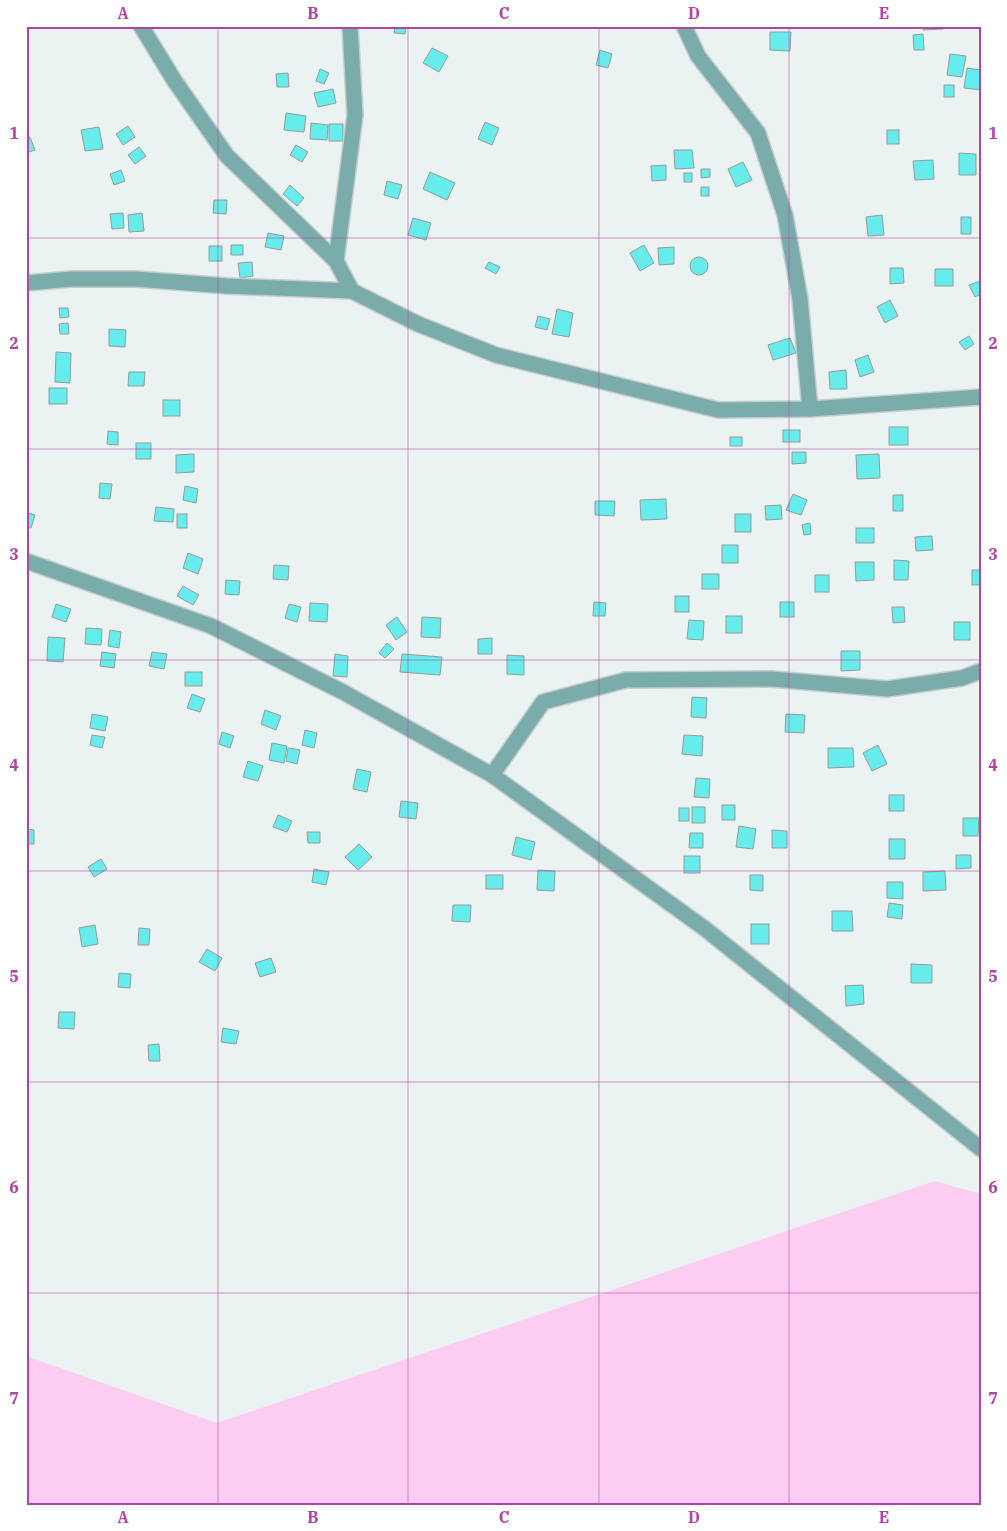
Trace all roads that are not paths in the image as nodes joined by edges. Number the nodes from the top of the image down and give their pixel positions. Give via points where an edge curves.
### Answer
1 (141, 26) edge
2 (350, 26) edge
3 (684, 26) edge
4 (336, 261) junction
5 (26, 283) edge
6 (352, 291) junction
7 (981, 397) edge
8 (810, 409) junction
9 (26, 561) edge
10 (981, 671) edge
11 (492, 775) junction
12 (981, 1149) edge

1 - 4 street via 227,156
2 - 4 street via 355,115
3 - 8 street via 698,56 758,133 782,206 800,299
4 - 6 street
5 - 6 street via 136,279
6 - 8 street via 418,324 496,355 718,410
7 - 8 street
9 - 11 street via 211,626 343,692
10 - 11 street via 962,678 887,689 772,680 626,680 544,702
11 - 12 street via 704,928

